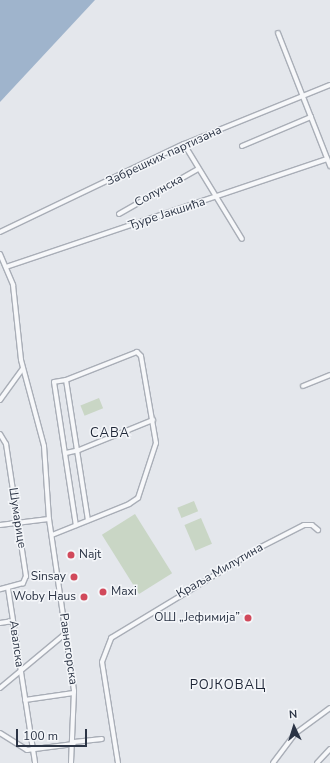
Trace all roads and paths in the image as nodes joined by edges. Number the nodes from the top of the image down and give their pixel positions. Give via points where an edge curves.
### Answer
1 (278, 33) dead end
2 (330, 85) edge
3 (303, 96) junction
4 (311, 117) junction
5 (184, 144) junction
6 (242, 146) dead end
7 (327, 159) junction
8 (330, 166) edge
9 (198, 170) junction
10 (216, 197) junction
11 (119, 214) dead end
12 (0, 232) edge
13 (242, 239) dead end
14 (0, 254) edge
15 (6, 267) junction
16 (23, 368) junction
17 (330, 375) edge
18 (66, 380) junction
19 (303, 386) dead end
20 (0, 400) edge
21 (153, 420) junction
22 (0, 434) edge
23 (79, 450) junction
24 (66, 453) junction
25 (49, 519) junction
26 (88, 520) junction
27 (19, 523) junction
28 (76, 525) junction
29 (0, 526) edge
30 (318, 530) dead end
31 (52, 535) junction
32 (8, 588) junction
33 (0, 590) edge
34 (13, 621) junction
35 (0, 623) edge
36 (66, 633) junction
37 (20, 670) junction
38 (0, 688) edge
39 (74, 693) junction
40 (25, 700) junction
41 (330, 708) edge
42 (0, 733) edge
43 (102, 739) dead end
44 (74, 743) junction
45 (330, 749) edge
46 (33, 750) junction
47 (35, 763) edge
48 (71, 763) edge
49 (118, 763) edge
50 (273, 763) edge
51 (317, 763) edge

1 - 3 street
2 - 3 street, Забрешких партизана
3 - 4 street
3 - 5 street, Забрешких партизана
4 - 6 street
4 - 7 street
5 - 9 street
5 - 12 street, Забрешких партизана
7 - 8 street
7 - 10 street, Ђуре Јакшића
9 - 10 street
9 - 11 street, Солунска
10 - 13 street
10 - 15 street, Ђуре Јакшића
14 - 15 street, Равногорска
15 - 16 street, Равногорска via 12,285
16 - 20 street
16 - 25 street, Равногорска via 44,446
17 - 19 street
18 - 21 street via 137,352 141,356
18 - 23 street
18 - 24 street via 54,382
21 - 23 street
21 - 26 street via 155,447 138,498
22 - 27 street, Шумарице via 6,444
23 - 24 street
23 - 26 street
24 - 28 street
25 - 27 street
25 - 31 street, Равногорска
26 - 28 street
27 - 29 street
27 - 32 street, Шумарице via 25,581
28 - 31 street
30 - 49 street, Краља Милутина via 306,524 285,534 207,578 111,638 102,662
31 - 36 street, Равногорска
32 - 33 street
32 - 34 street, Авалска
34 - 35 street
34 - 37 street, Авалска
36 - 37 street
36 - 39 street, Равногорска
37 - 38 street
37 - 40 street, Авалска
39 - 40 street
39 - 44 street, Равногорска
40 - 46 street, Авалска
41 - 50 street via 296,733
42 - 46 street via 20,747
43 - 44 street
44 - 46 street
44 - 48 street, Равногорска
45 - 51 street
46 - 47 street, Авалска

